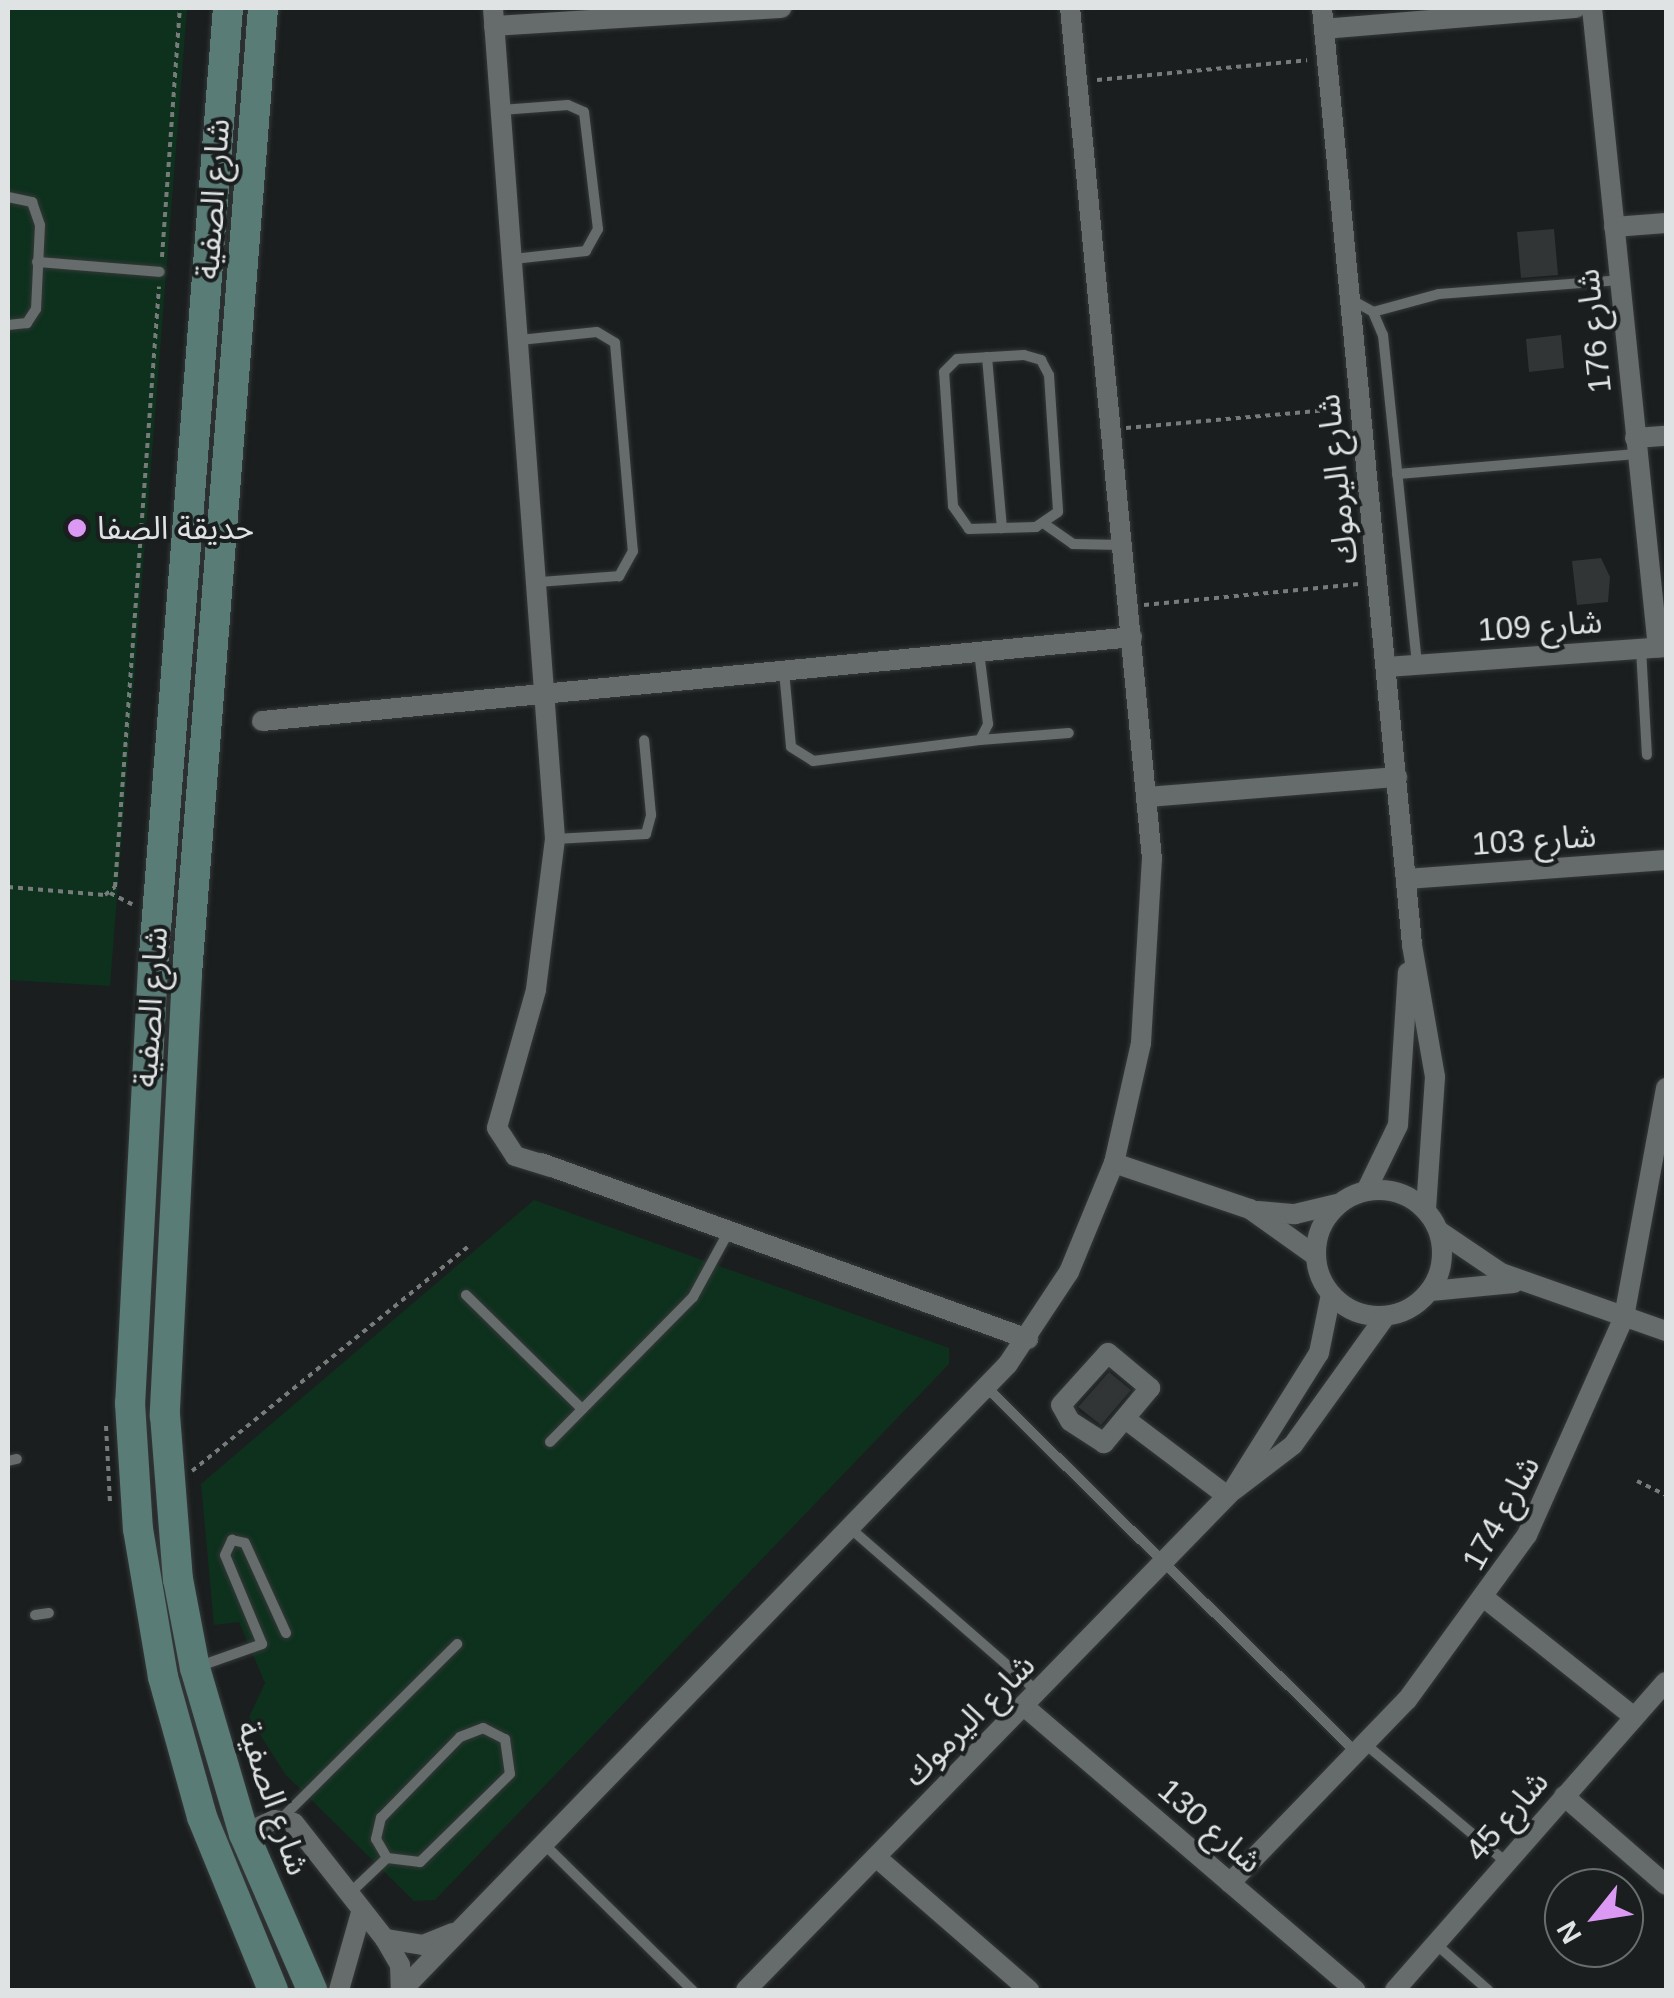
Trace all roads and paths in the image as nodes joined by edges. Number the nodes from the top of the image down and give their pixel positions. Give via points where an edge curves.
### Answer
1 (180, 8) edge
2 (228, 8) edge
3 (263, 8) edge
4 (781, 8) edge
5 (1070, 8) edge
6 (1576, 8) edge
7 (1592, 8) edge
8 (493, 17) edge
9 (1324, 18) edge
10 (1328, 58) junction
11 (1078, 82) junction
12 (501, 110) junction
13 (8, 197) edge
14 (1666, 224) edge
15 (1614, 227) junction
16 (513, 259) junction
17 (37, 262) junction
18 (160, 272) junction
19 (1619, 280) junction
20 (1350, 298) junction
21 (1373, 312) junction
22 (8, 325) edge
23 (520, 340) junction
24 (987, 357) junction
25 (1360, 408) junction
26 (1112, 429) junction
27 (1666, 436) edge
28 (1636, 446) junction
29 (1398, 474) junction
30 (1046, 525) junction
31 (1002, 528) junction
32 (1123, 545) junction
33 (539, 582) junction
34 (1378, 582) junction
35 (1129, 607) junction
36 (1132, 636) junction
37 (1655, 648) edge
38 (979, 652) junction
39 (1418, 664) junction
40 (1386, 666) junction
41 (784, 671) junction
42 (549, 692) junction
43 (262, 722) dead end
44 (1069, 733) dead end
45 (644, 740) dead end
46 (980, 740) junction
47 (1648, 755) dead end
48 (1397, 777) junction
49 (1148, 797) junction
50 (555, 838) junction
51 (1666, 860) edge
52 (1406, 879) junction
53 (8, 887) edge
54 (1412, 945) junction
55 (1666, 1088) edge
56 (1114, 1162) junction
57 (1366, 1191) junction
58 (1339, 1204) junction
59 (1250, 1209) junction
60 (1426, 1210) junction
61 (729, 1230) junction
62 (1439, 1231) junction
63 (468, 1247) dead end
64 (1316, 1256) junction
65 (1526, 1283) junction
66 (1430, 1291) junction
67 (1331, 1294) junction
68 (466, 1295) dead end
69 (1385, 1317) junction
70 (1624, 1317) junction
71 (1666, 1331) edge
72 (1028, 1340) junction
73 (987, 1388) junction
74 (582, 1409) junction
75 (1128, 1421) junction
76 (550, 1442) dead end
77 (1637, 1482) dead end
78 (169, 1490) junction
79 (1230, 1494) junction
80 (1666, 1494) edge
81 (850, 1528) junction
82 (1165, 1564) junction
83 (178, 1579) junction
84 (145, 1586) junction
85 (1487, 1600) junction
86 (49, 1613) dead end
87 (35, 1615) dead end
88 (286, 1633) dead end
89 (457, 1644) dead end
90 (194, 1668) junction
91 (1666, 1682) edge
92 (1032, 1700) junction
93 (1634, 1717) junction
94 (1360, 1748) junction
95 (1564, 1796) junction
96 (282, 1818) junction
97 (244, 1834) junction
98 (542, 1842) junction
99 (876, 1857) junction
100 (386, 1858) junction
101 (1507, 1863) junction
102 (1230, 1883) junction
103 (1666, 1885) edge
104 (349, 1894) junction
105 (361, 1912) junction
106 (455, 1932) junction
107 (385, 1938) junction
108 (1436, 1944) junction
109 (272, 1990) edge
110 (312, 1990) edge
111 (339, 1990) edge
112 (402, 1990) edge
113 (692, 1990) edge
114 (746, 1990) edge
115 (1029, 1990) edge
116 (1355, 1990) edge
117 (1395, 1990) edge
118 (1488, 1990) edge

1 - 18 path
2 - 84 main road, شارع الصفية via 134,1276 132,1451
3 - 78 main road, شارع الصفية via 184,1030 166,1333
4 - 8 street
5 - 11 street
6 - 9 street
7 - 15 street, شارع 176
8 - 12 street
9 - 10 street, شارع اليرموك
10 - 11 path
10 - 20 street, شارع اليرموك
11 - 26 street
12 - 16 street
12 - 16 lane via 576,106 590,128 593,246
13 - 17 lane via 26,200 38,212
14 - 15 street
15 - 19 street, شارع 176
16 - 23 street
17 - 18 lane
17 - 22 lane via 33,317
18 - 53 path via 115,887 106,896
19 - 21 lane via 1439,294
19 - 28 street, شارع 176
20 - 21 lane
20 - 25 street, شارع اليرموك
21 - 29 lane via 1383,335
23 - 33 street
23 - 33 lane via 597,332 616,342 633,551 619,576
24 - 30 lane via 1033,356 1046,367 1059,502
24 - 31 lane
24 - 31 lane via 957,359 944,372 953,506 968,529
25 - 26 path
25 - 34 street, شارع اليرموك
26 - 32 street
27 - 28 street
28 - 29 lane
28 - 37 street, شارع 176
29 - 39 lane
30 - 31 lane
30 - 32 lane via 1073,544
32 - 35 street
33 - 42 street
34 - 35 path
34 - 40 street, شارع اليرموك
35 - 36 street
36 - 38 street
36 - 49 street
37 - 39 street, شارع 109
37 - 47 lane
38 - 41 street
38 - 46 lane via 988,724
39 - 40 street, شارع 109
40 - 48 street, شارع اليرموك
41 - 42 street
41 - 46 lane via 792,747 804,760
42 - 43 street
42 - 50 street
44 - 46 lane
45 - 50 lane via 651,815 646,834
48 - 49 street
48 - 52 street, شارع اليرموك
49 - 56 street via 1148,982
50 - 61 street via 536,990 497,1128 506,1148
51 - 52 street, شارع 103
52 - 54 street, شارع اليرموك
54 - 57 street, شارع اليرموك via 1398,1124
54 - 60 street, شارع اليرموك via 1434,1077
55 - 70 street, شارع 174
56 - 59 street
56 - 72 street via 1087,1236
57 - 58 street
57 - 60 street via 1405,1195
58 - 59 street via 1295,1214
58 - 64 street via 1321,1227
59 - 64 street
60 - 62 street
61 - 72 street
61 - 74 lane via 693,1296
62 - 65 street via 1478,1262
62 - 66 street via 1442,1262
63 - 78 path
64 - 67 street
65 - 66 street
65 - 70 street
66 - 69 street
67 - 69 street via 1355,1312
67 - 79 street, شارع اليرموك via 1319,1352
68 - 74 lane
69 - 79 street, شارع اليرموك via 1293,1445
70 - 71 street
70 - 85 street, شارع 174 via 1562,1468
72 - 73 street
73 - 81 street
73 - 82 lane
74 - 76 lane
75 - 75 street via 1111,1440 1097,1442 1062,1411 1063,1399 1102,1355 1114,1354 1148,1382 1150,1395
75 - 79 street
77 - 80 path
78 - 83 main road, شارع الصفية
79 - 82 street, شارع اليرموك
81 - 92 lane
81 - 98 street
82 - 92 street, شارع اليرموك
82 - 94 lane
83 - 84 main road via 156,1577
83 - 90 main road, شارع الصفية
84 - 109 main road, شارع الصفية via 202,1817
85 - 93 street
85 - 94 street, شارع 174
86 - 87 lane
88 - 90 lane via 245,1543 232,1540 225,1555 262,1644
89 - 96 lane
90 - 97 main road, شارع الصفية
91 - 93 street, شارع 45
92 - 99 street, شارع اليرموك
92 - 102 street, شارع 130
93 - 95 street, شارع 45
94 - 101 lane
94 - 102 street, شارع 174
95 - 101 street, شارع 45
95 - 103 street
96 - 97 street
96 - 104 street
97 - 110 main road, شارع الصفية
98 - 106 street
98 - 113 lane
99 - 114 street, شارع اليرموك
99 - 115 street
100 - 100 lane via 420,1862 502,1784 513,1762 505,1739 482,1728 460,1737 381,1818 376,1839
100 - 104 lane
101 - 108 street, شارع 45
102 - 116 street, شارع 130
104 - 105 street
105 - 107 street
105 - 111 street
106 - 107 street via 423,1945
106 - 112 street
107 - 112 street via 400,1964
108 - 117 street, شارع 45
108 - 118 lane

